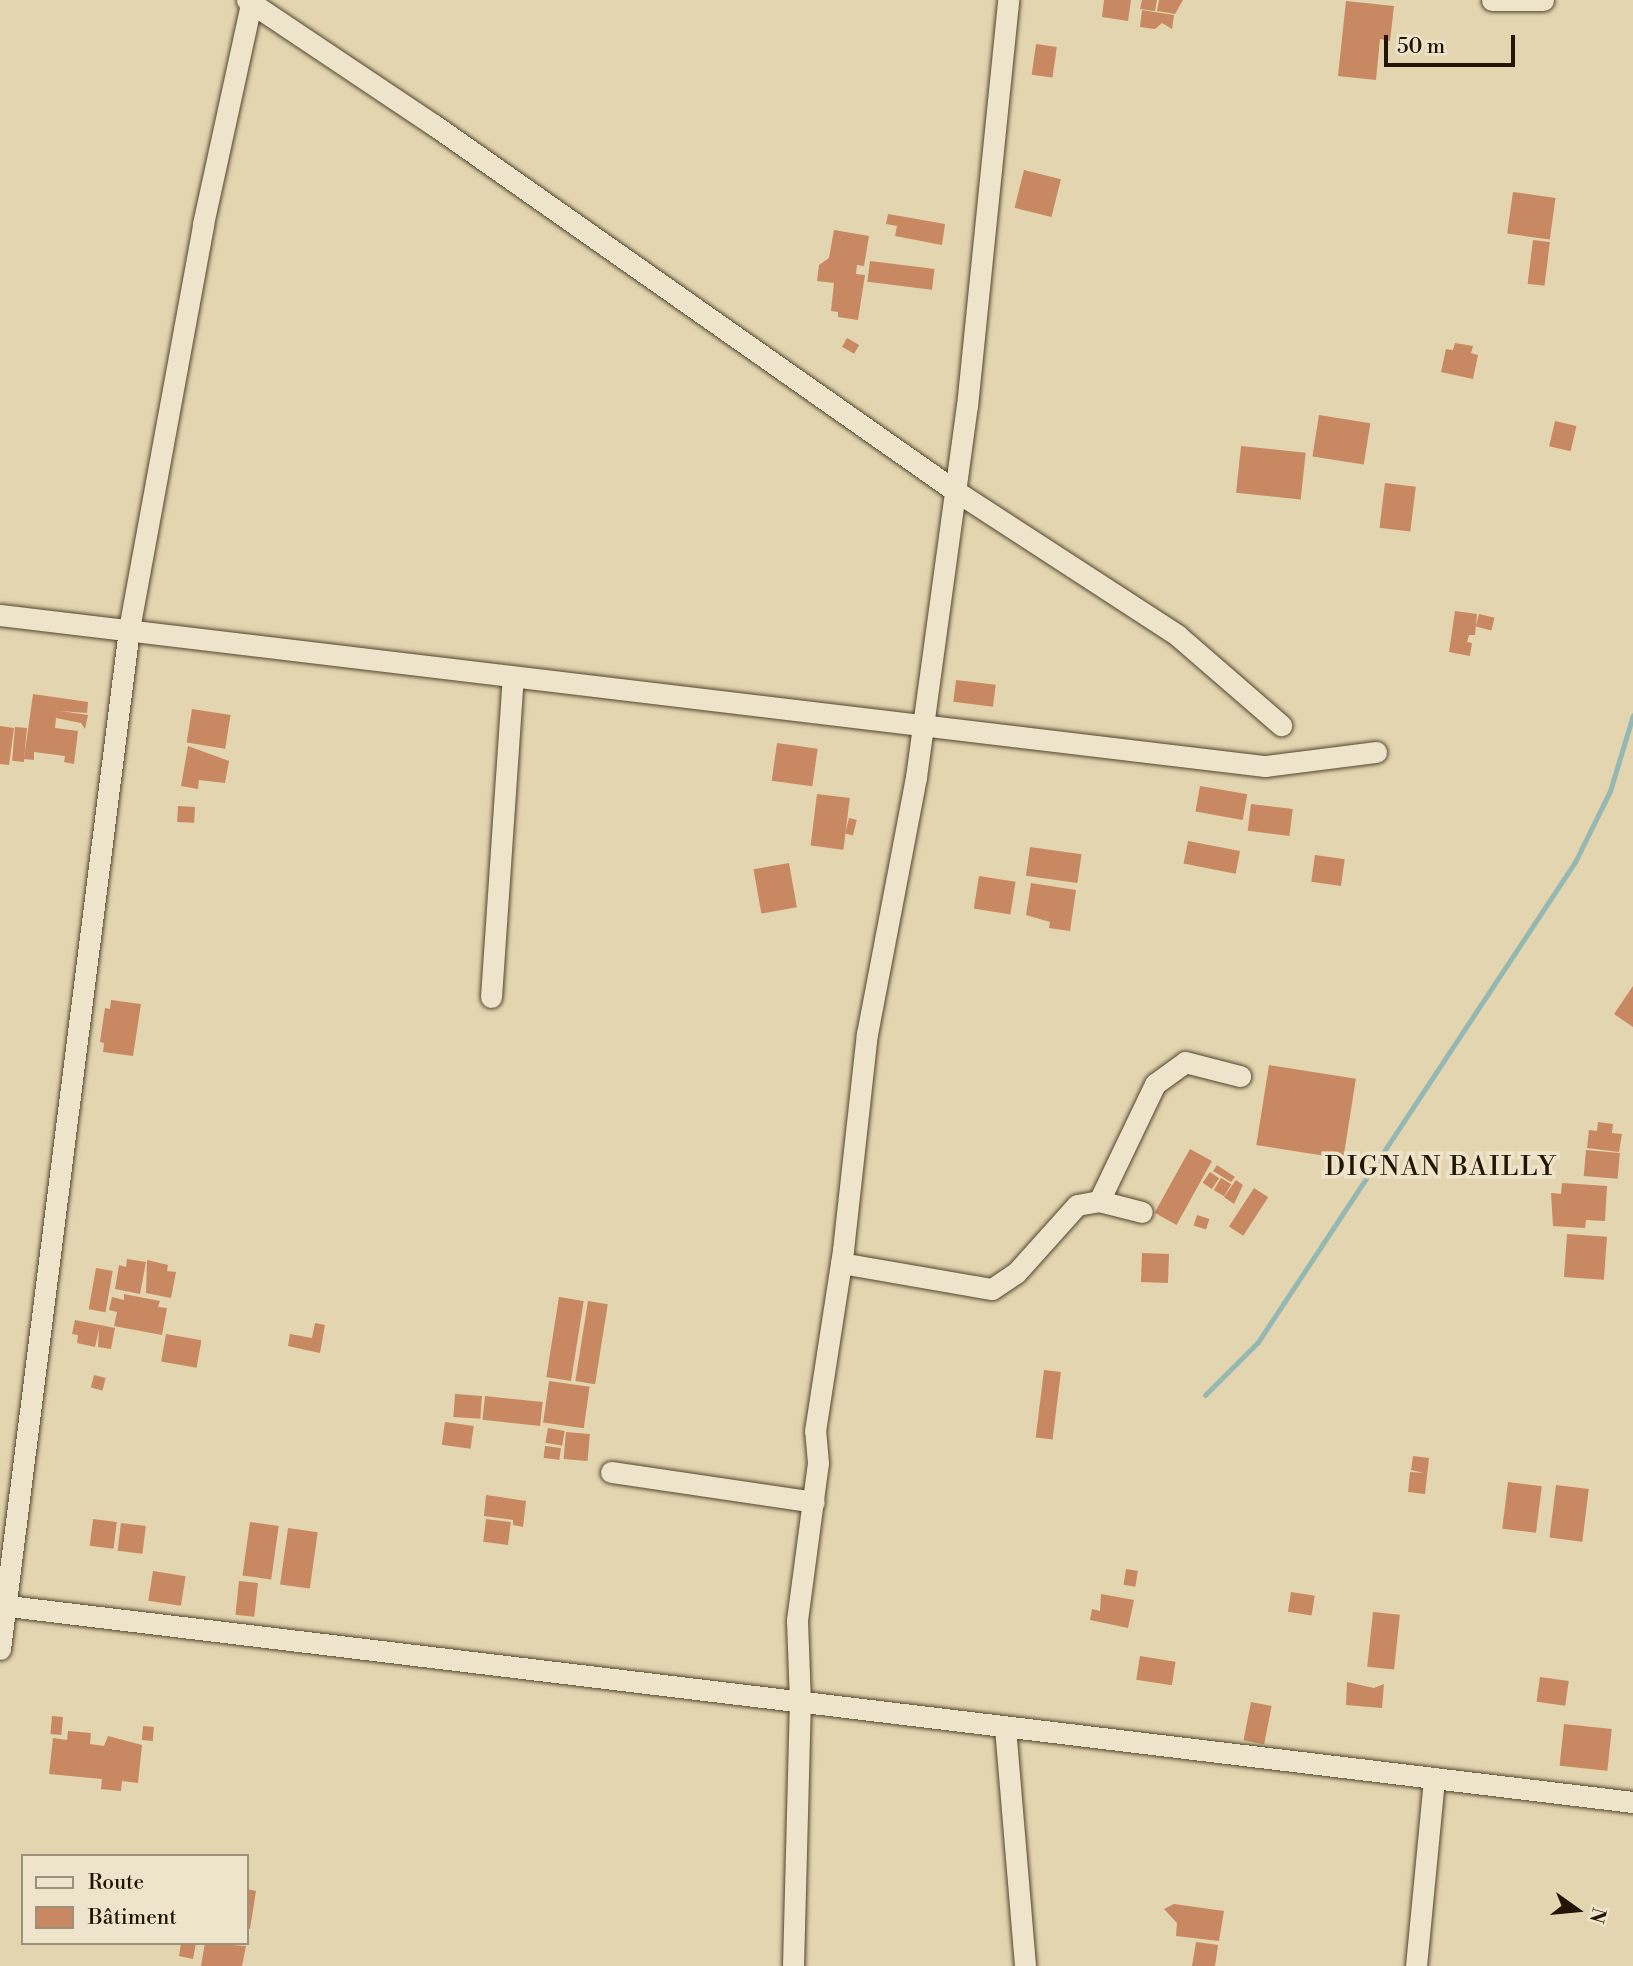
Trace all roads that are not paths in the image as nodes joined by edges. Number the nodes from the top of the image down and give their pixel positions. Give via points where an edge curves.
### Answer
1 (1008, 0) edge
2 (1492, 0) edge
3 (1543, 0) edge
4 (249, 2) edge
5 (954, 490) junction
6 (0, 615) edge
7 (129, 629) junction
8 (513, 678) junction
9 (1281, 725) dead end
10 (922, 726) junction
11 (1376, 752) dead end
12 (491, 997) dead end
13 (1240, 1076) dead end
14 (1099, 1201) junction
15 (1142, 1212) dead end
16 (841, 1264) junction
17 (611, 1472) dead end
18 (814, 1502) junction
19 (3, 1606) edge
20 (0, 1649) edge
21 (800, 1702) junction
22 (1004, 1727) junction
23 (1434, 1778) junction
24 (1633, 1802) edge
25 (793, 1966) edge
26 (1025, 1966) edge
27 (1416, 1966) edge

1 - 5 street via 967,406
2 - 3 street
4 - 5 street via 434,125
4 - 7 street
5 - 9 street via 1177,635
5 - 10 street
6 - 7 street
7 - 8 street
7 - 19 street
8 - 10 street
8 - 12 street
10 - 11 street via 1265,766
10 - 16 street via 873,996
13 - 14 street via 1185,1062 1155,1084
14 - 15 street
14 - 16 street via 1077,1205 1016,1273 992,1289
16 - 18 street via 815,1431
17 - 18 street
18 - 21 street via 797,1620
19 - 20 street
19 - 21 street
21 - 22 street
21 - 25 street
22 - 23 street
22 - 26 street
23 - 24 street
23 - 27 street

